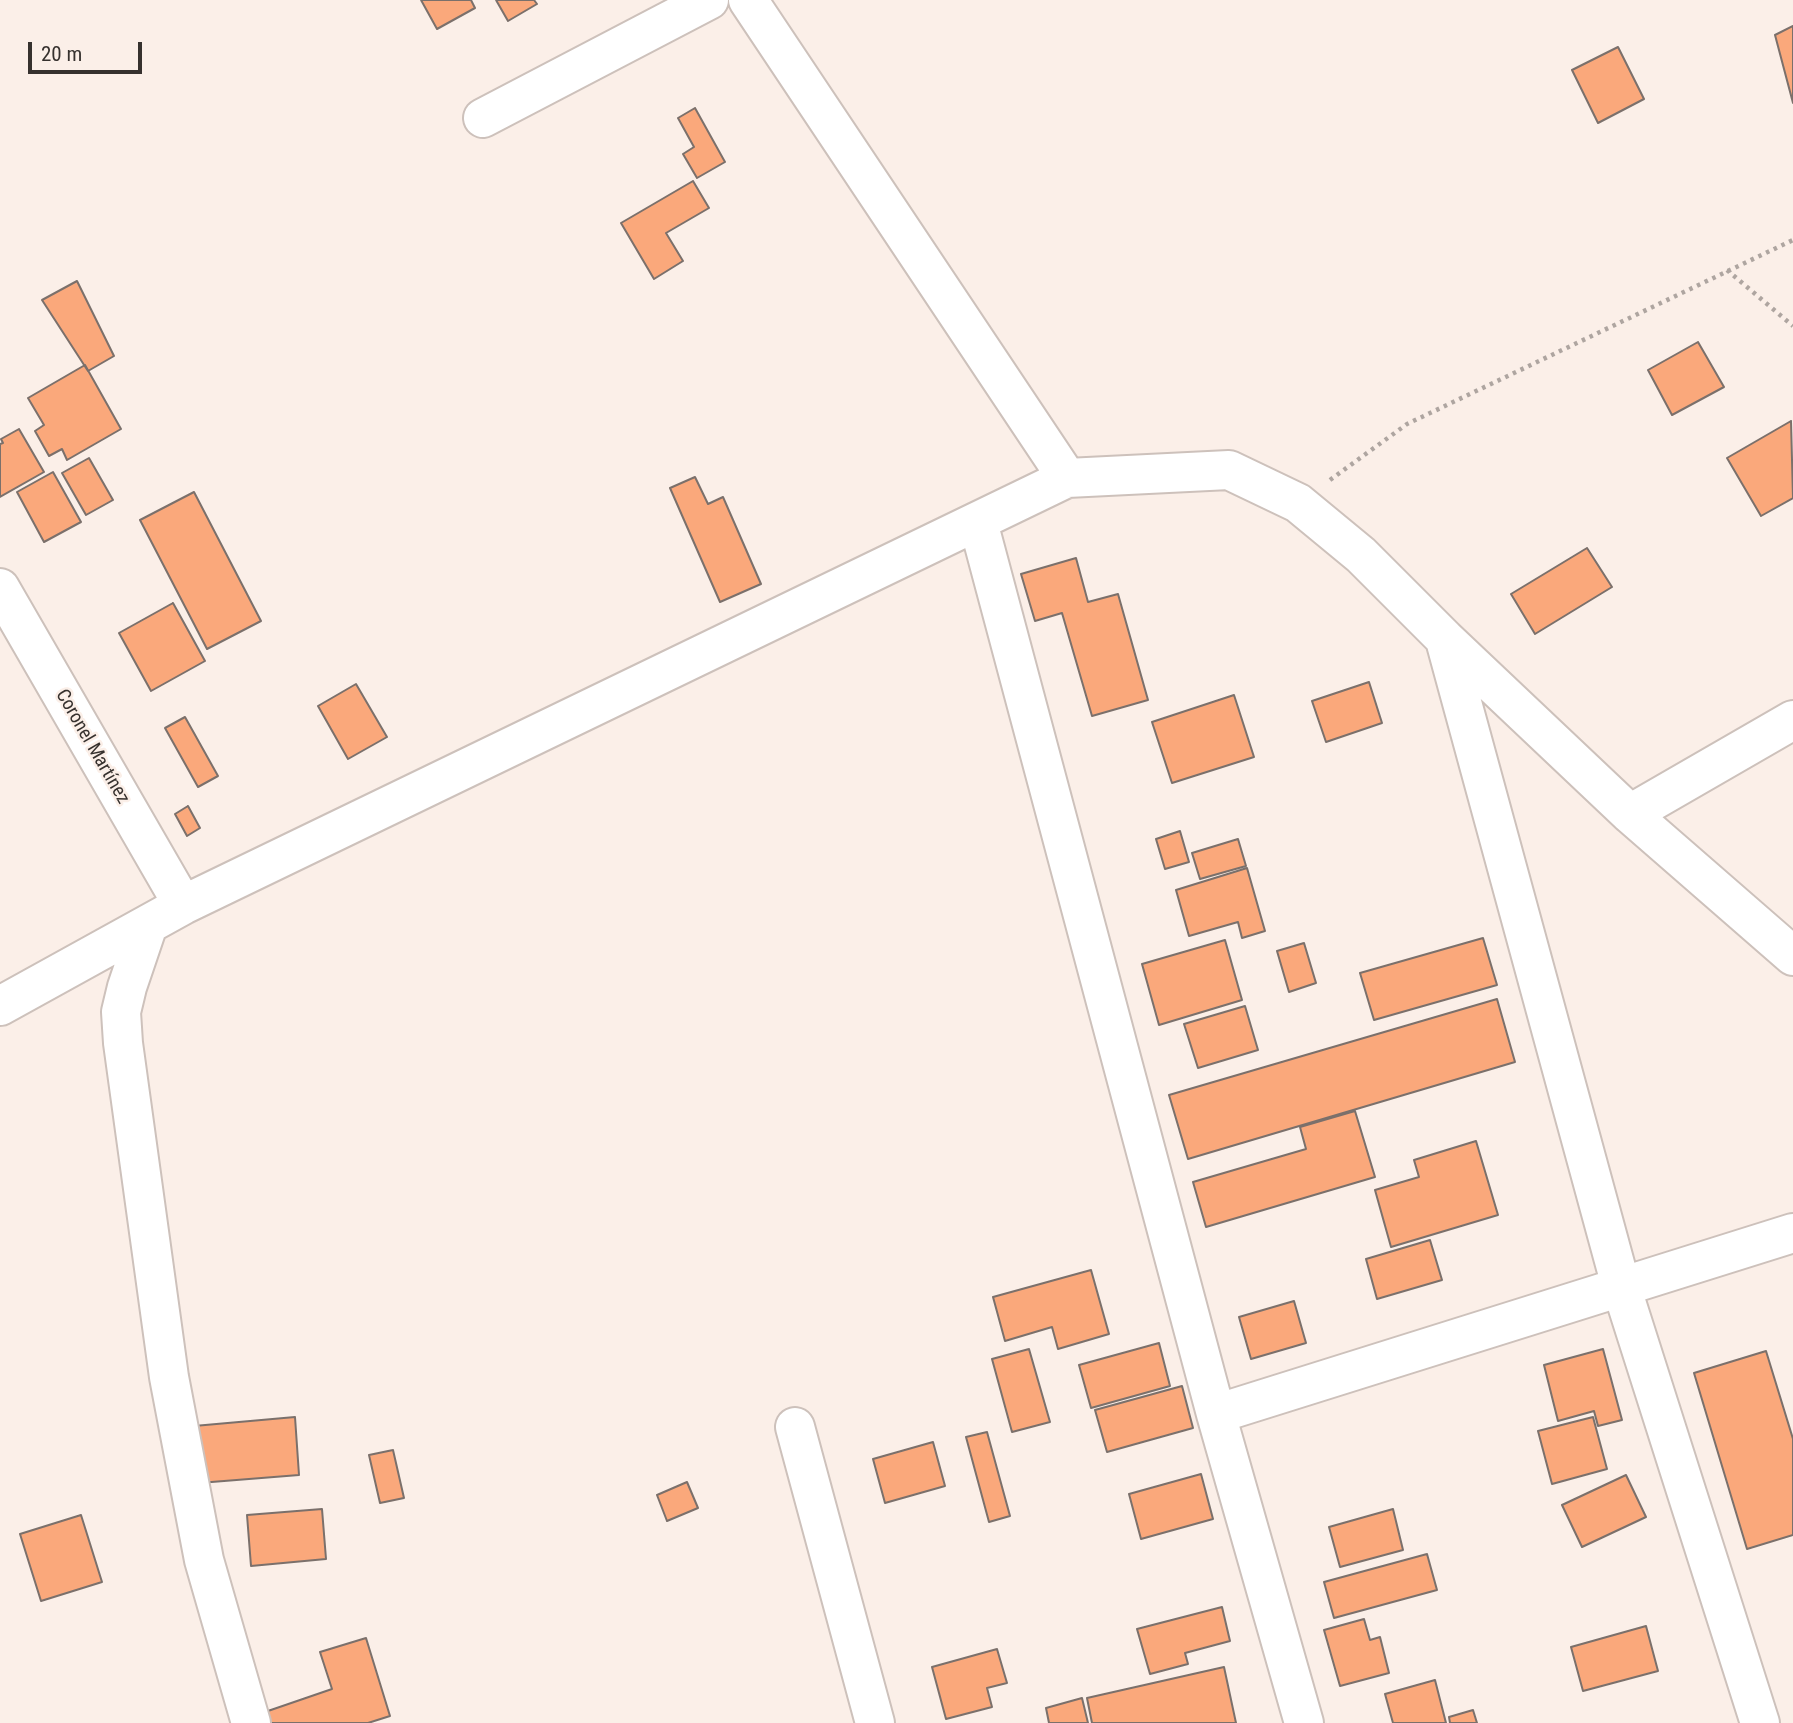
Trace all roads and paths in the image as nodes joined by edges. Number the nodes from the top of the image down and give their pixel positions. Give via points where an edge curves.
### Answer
1 (709, 0) edge
2 (748, 0) edge
3 (483, 118) dead end
4 (1793, 240) edge
5 (1727, 270) junction
6 (1793, 326) edge
7 (1067, 478) junction
8 (1298, 503) junction
9 (978, 522) junction
10 (0, 588) edge
11 (1445, 639) junction
12 (1793, 720) edge
13 (1630, 814) junction
14 (183, 905) junction
15 (148, 925) junction
16 (1793, 956) edge
17 (0, 1006) edge
18 (1793, 1233) edge
19 (1621, 1286) junction
20 (1216, 1414) junction
21 (795, 1427) dead end
22 (251, 1723) edge
23 (875, 1723) edge
24 (1304, 1723) edge
25 (1760, 1723) edge

1 - 3 street
2 - 7 street
4 - 5 path
5 - 6 path
5 - 8 path via 1407,425
7 - 8 street via 1229,470
7 - 9 street
8 - 11 street via 1361,555
9 - 14 street
9 - 20 street
10 - 14 street, Coronel Martínez
11 - 13 street
11 - 19 street
12 - 13 street
13 - 16 street
14 - 15 street
15 - 17 street
15 - 22 street via 121,1012 123,1044 169,1377 204,1560
18 - 19 street
19 - 20 street
19 - 25 street
20 - 24 street
21 - 23 street

